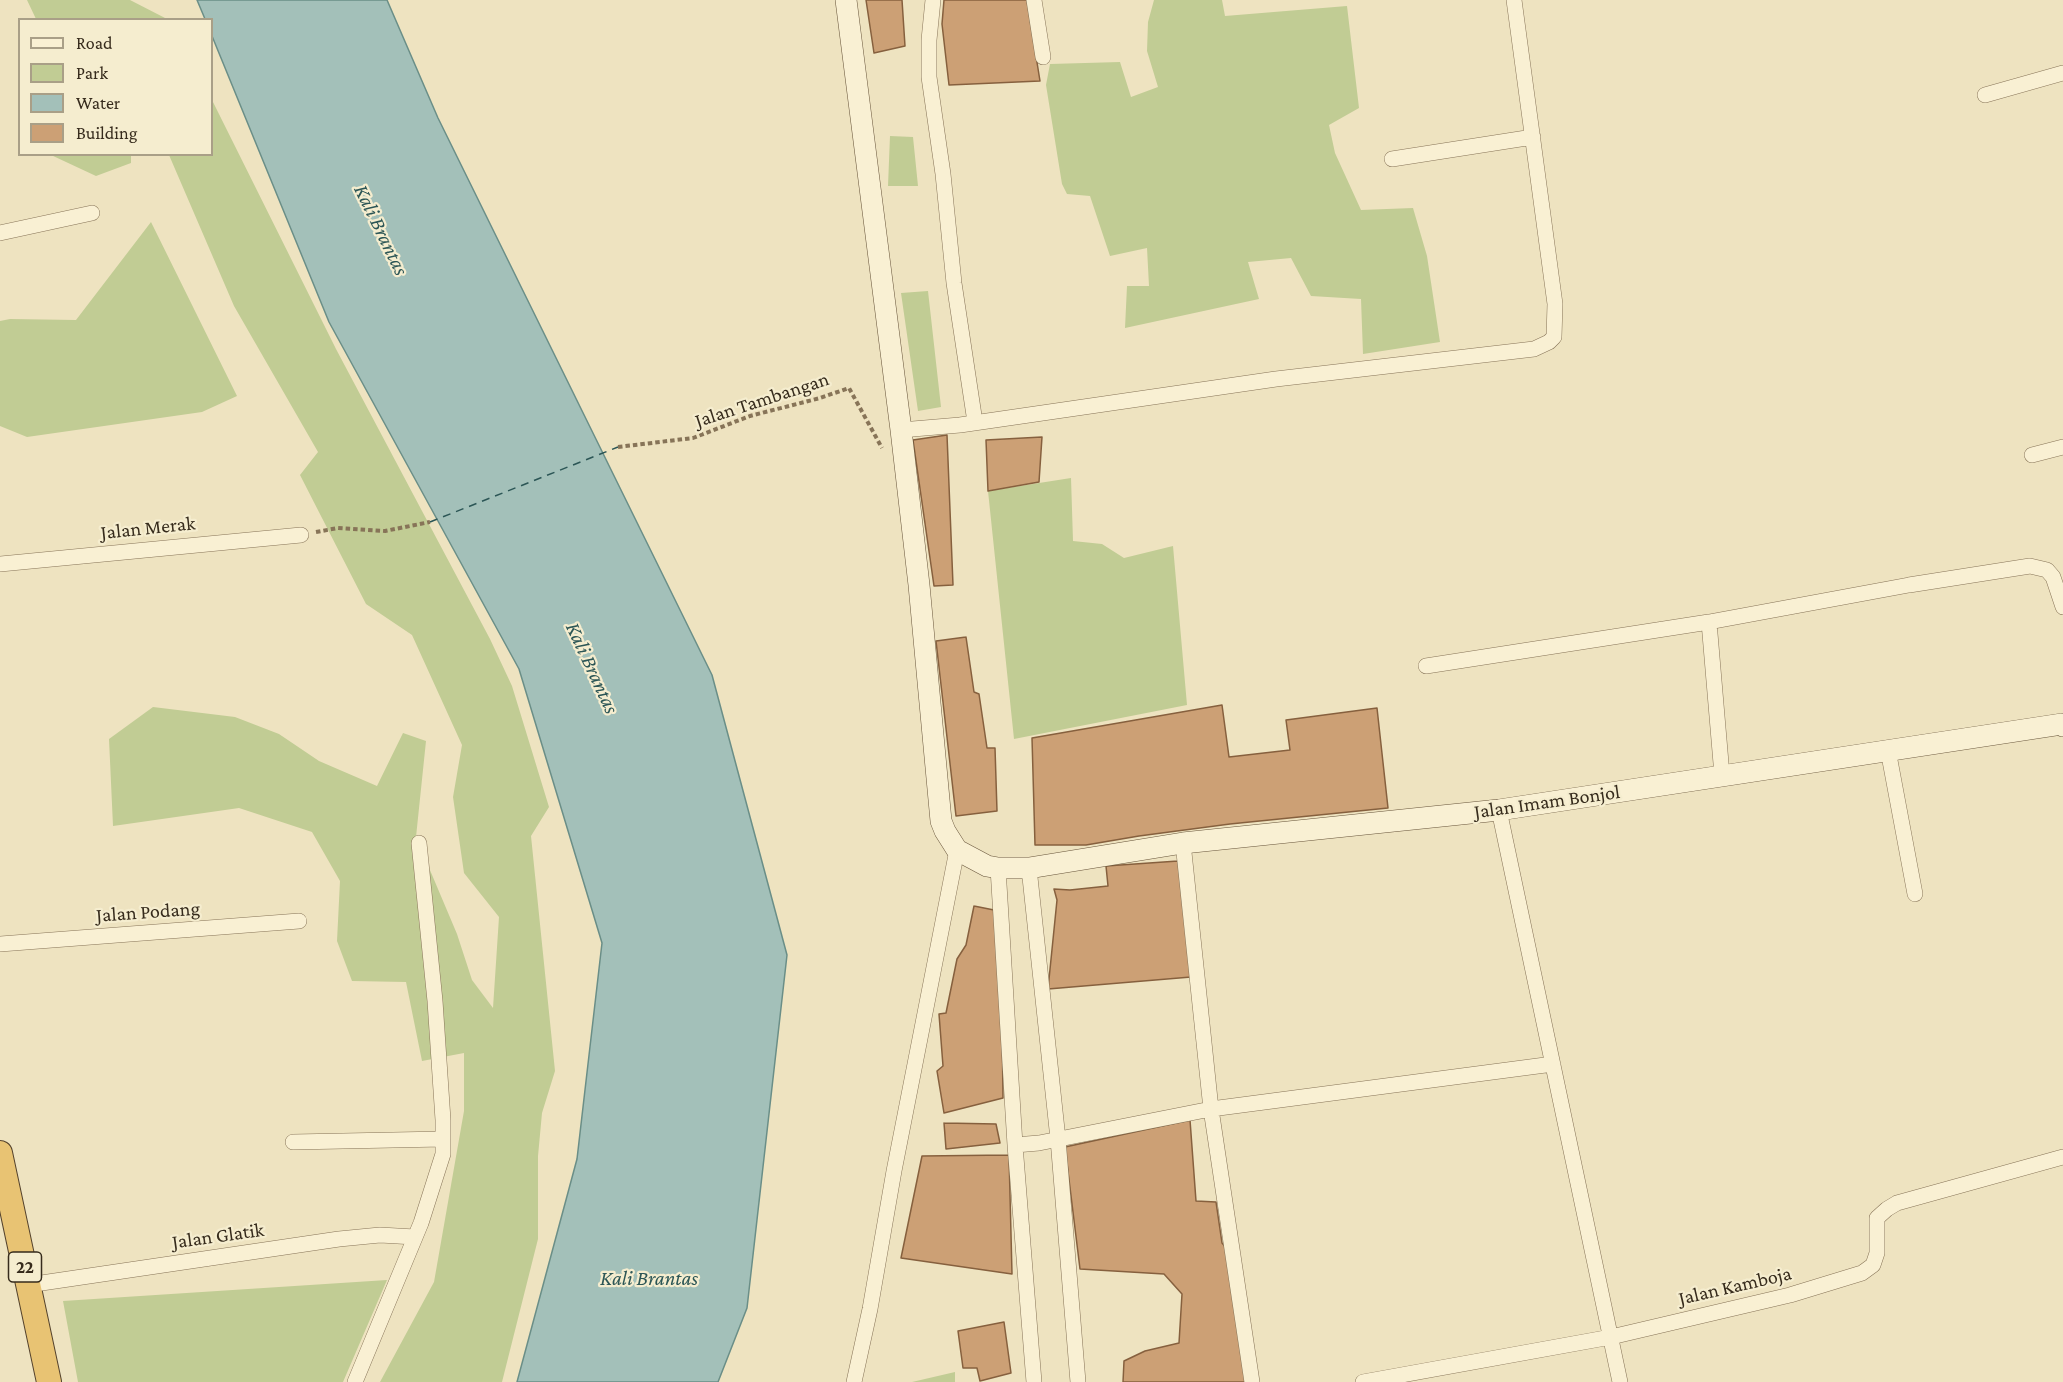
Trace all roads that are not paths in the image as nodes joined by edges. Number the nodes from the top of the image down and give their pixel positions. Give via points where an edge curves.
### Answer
1 (846, 0) edge
2 (933, 0) edge
3 (1034, 0) edge
4 (1514, 0) edge
5 (1043, 57) dead end
6 (2063, 73) edge
7 (1986, 95) dead end
8 (1533, 137) junction
9 (1392, 159) dead end
10 (92, 213) dead end
11 (0, 233) edge
12 (968, 424) junction
13 (901, 430) junction
14 (2063, 447) edge
15 (2032, 455) dead end
16 (301, 535) road end
17 (0, 564) edge
18 (2063, 607) edge
19 (1709, 622) junction
20 (1426, 666) dead end
21 (2063, 724) edge
22 (1888, 750) junction
23 (1722, 775) junction
24 (1499, 810) junction
25 (419, 843) dead end
26 (1182, 843) junction
27 (957, 850) junction
28 (1013, 868) junction
29 (1915, 894) dead end
30 (298, 921) dead end
31 (0, 944) edge
32 (1553, 1064) junction
33 (1211, 1109) junction
34 (443, 1139) junction
35 (1058, 1139) junction
36 (293, 1142) dead end
37 (1015, 1145) junction
38 (0, 1153) edge
39 (2063, 1157) edge
40 (415, 1237) junction
41 (28, 1285) junction
42 (1611, 1336) junction
43 (49, 1382) edge
44 (355, 1382) edge
45 (854, 1382) edge
46 (1034, 1382) edge
47 (1078, 1382) edge
48 (1252, 1382) edge
49 (1363, 1382) edge
50 (1620, 1382) edge

1 - 13 main road
2 - 12 street via 929,77 943,174
3 - 5 street
4 - 8 street
6 - 7 street
8 - 9 street
8 - 12 street via 1556,316 1554,337 1543,346
10 - 11 street
12 - 13 street
13 - 27 main road via 941,821
14 - 15 street
16 - 17 street, Jalan Merak
18 - 19 street via 2054,577 2048,570 2030,566
19 - 20 street
19 - 23 street
21 - 22 main road, Jalan Imam Bonjol
22 - 23 main road, Jalan Imam Bonjol
22 - 29 street
23 - 24 main road, Jalan Imam Bonjol
24 - 26 main road, Jalan Imam Bonjol
24 - 32 street
25 - 34 street via 435,1001
26 - 28 main road, Jalan Imam Bonjol
26 - 33 street
27 - 28 main road via 978,862
27 - 45 street
28 - 35 street
28 - 37 street
30 - 31 street, Jalan Podang
32 - 33 street
32 - 42 street
33 - 35 street
33 - 48 street
34 - 36 street
34 - 40 street via 437,1177
35 - 37 street
35 - 47 street
37 - 46 street
38 - 41 highway, 22
39 - 42 street, Jalan Kamboja via 1897,1203 1877,1218 1877,1254 1862,1273
40 - 41 street, Jalan Glatik via 339,1239
40 - 44 street
41 - 43 highway, 22
42 - 49 street, Jalan Kamboja
42 - 50 street

